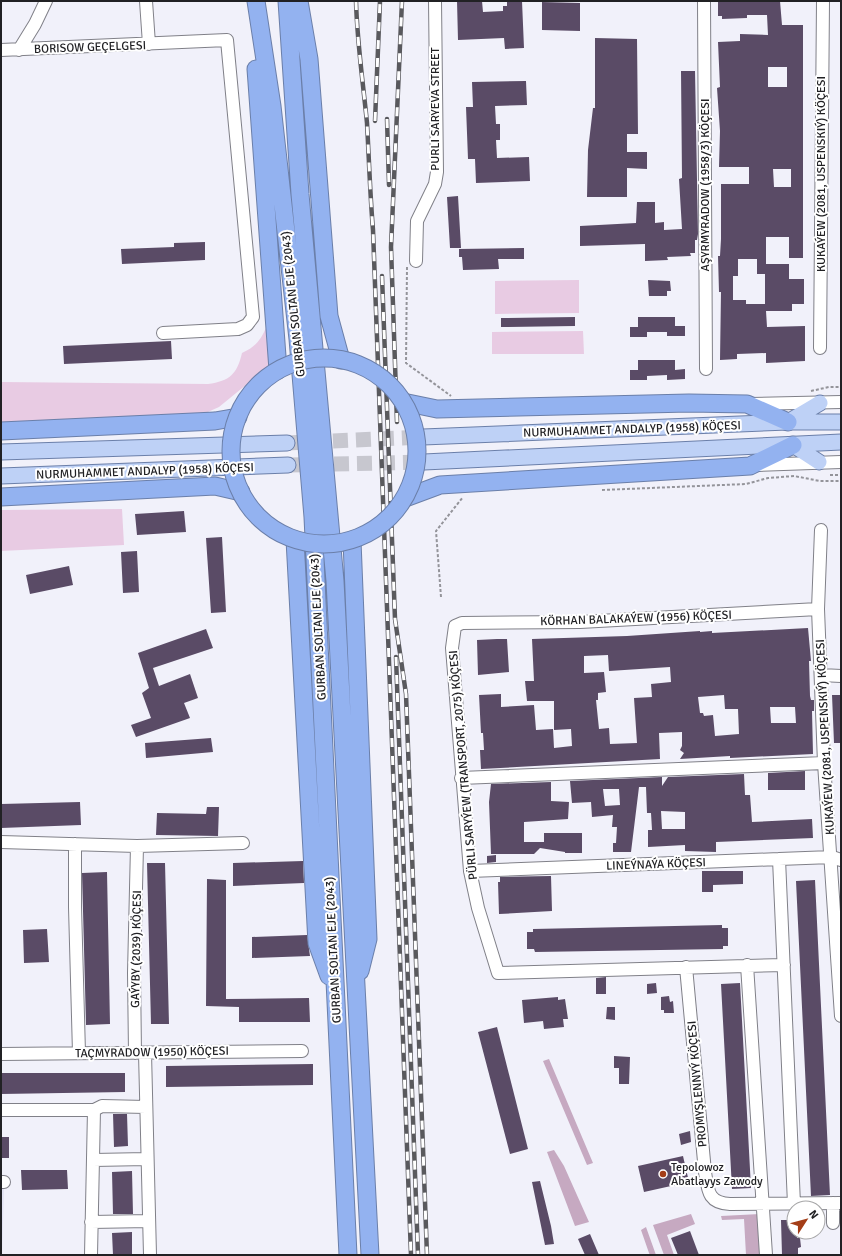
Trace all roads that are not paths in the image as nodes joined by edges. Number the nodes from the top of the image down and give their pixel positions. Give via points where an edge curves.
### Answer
1 (46, 1) edge
2 (146, 1) edge
3 (253, 1) edge
4 (256, 1) edge
5 (287, 1) edge
6 (434, 1) edge
7 (704, 1) edge
8 (823, 1) edge
9 (300, 9) edge
10 (149, 44) junction
11 (1, 50) edge
12 (19, 50) junction
13 (414, 264) road end
14 (163, 333) dead end
15 (820, 348) dead end
16 (341, 360) junction
17 (706, 369) dead end
18 (278, 370) junction
19 (403, 402) junction
20 (841, 402) edge
21 (820, 403) junction
22 (747, 404) junction
23 (238, 416) junction
24 (788, 422) junction
25 (841, 422) edge
26 (1, 431) edge
27 (423, 437) tunnel mouth
28 (841, 442) edge
29 (287, 443) tunnel mouth
30 (793, 445) junction
31 (1, 452) edge
32 (424, 462) tunnel mouth
33 (819, 462) junction
34 (841, 462) edge
35 (288, 465) tunnel mouth
36 (750, 466) junction
37 (1, 476) edge
38 (241, 492) junction
39 (1, 497) edge
40 (405, 498) junction
41 (821, 530) dead end
42 (295, 540) junction
43 (352, 541) junction
44 (818, 609) junction
45 (455, 626) joint
46 (821, 675) junction
47 (841, 676) edge
48 (824, 763) junction
49 (461, 778) junction
50 (1, 842) edge
51 (243, 843) dead end
52 (75, 844) junction
53 (137, 846) junction
54 (836, 858) edge
55 (779, 859) junction
56 (470, 871) junction
57 (784, 965) junction
58 (747, 966) junction
59 (686, 967) junction
60 (356, 989) junction
61 (335, 993) junction
62 (841, 1011) edge
63 (841, 1016) edge
64 (302, 1051) dead end
65 (79, 1053) junction
66 (140, 1053) junction
67 (1, 1054) edge
68 (146, 1107) junction
69 (1, 1110) edge
70 (94, 1110) junction
71 (148, 1159) junction
72 (93, 1160) junction
73 (794, 1200) edge
74 (826, 1203) edge
75 (837, 1203) edge
76 (763, 1204) junction
77 (786, 1204) edge
78 (149, 1221) junction
79 (91, 1222) junction
80 (833, 1223) dead end
81 (91, 1255) edge
82 (150, 1255) edge
83 (348, 1255) edge
84 (370, 1255) edge
85 (766, 1255) edge

1 - 12 street
2 - 10 street
3 - 18 highway
4 - 61 highway, GURBAN SOLTAN EJE (2043) via 272,106 296,324 312,509
5 - 60 highway, GURBAN SOLTAN EJE (2043) via 300,194 335,581
6 - 13 street, PURLI SARYEVA STREET via 436,172 435,184 417,221
7 - 17 street, AŞYRMYRADOW (1958/3) KÖÇESI
8 - 15 street, KUKAÝEW (2081, USPENSKIÝ) KÖÇESI
9 - 16 highway via 309,59 329,316
10 - 12 street, BORISOW GEÇELGESI
10 - 14 street, BORISOW GEÇELGESI via 227,40 253,317 248,325 238,329
11 - 12 street, BORISOW GEÇELGESI
16 - 18 highway, bridge via 319,358 298,362
16 - 19 highway, bridge via 362,367 382,379
18 - 23 highway, bridge via 249,396
19 - 22 highway via 438,409
19 - 40 highway, bridge via 411,420 417,460
20 - 21 street
21 - 22 street
21 - 24 main road
22 - 24 highway
23 - 26 highway via 215,421
23 - 38 highway, bridge via 232,440 232,464
24 - 25 main road, NURMUHAMMET ANDALYP (1958) KÖÇESI
24 - 27 main road, NURMUHAMMET ANDALYP (1958) KÖÇESI
28 - 30 main road, NURMUHAMMET ANDALYP (1958) KÖÇESI
29 - 31 main road, NURMUHAMMET ANDALYP (1958) KÖÇESI
30 - 32 main road, NURMUHAMMET ANDALYP (1958) KÖÇESI
30 - 33 main road
30 - 36 highway
33 - 34 street
33 - 36 street
35 - 37 main road, NURMUHAMMET ANDALYP (1958) KÖÇESI
36 - 40 highway via 440,485
38 - 39 highway via 215,486
38 - 42 highway, bridge via 254,511 273,529
40 - 43 highway, bridge via 388,519
41 - 44 street, KUKAÝEW (2081, USPENSKIÝ) KÖÇESI
42 - 43 highway, bridge via 327,544
42 - 61 highway via 317,943
43 - 60 highway via 368,939
44 - 45 street, KÖRHAN BALAKAÝEW (1956) KÖÇESI via 580,622 462,623
44 - 46 street, KUKAÝEW (2081, USPENSKIÝ) KÖÇESI
45 - 49 street, PÜRLI SARYÝEW (TRANSPORT, 2075) KÖÇESI via 452,648
46 - 47 street
46 - 48 street, KUKAÝEW (2081, USPENSKIÝ) KÖÇESI
48 - 49 street
48 - 54 street, KUKAÝEW (2081, USPENSKIÝ) KÖÇESI
49 - 56 street, PÜRLI SARYÝEW (TRANSPORT, 2075) KÖÇESI
50 - 52 street
51 - 53 street
52 - 53 street
52 - 65 street
53 - 66 street, GAÝYBY (2039) KÖÇESI via 134,973
54 - 55 street, LINEÝNAÝA KÖÇESI
54 - 62 street, KUKAÝEW (2081, USPENSKIÝ) KÖÇESI
55 - 56 street, LINEÝNAÝA KÖÇESI
55 - 57 street
56 - 59 street, PÜRLI SARYÝEW (TRANSPORT, 2075) KÖÇESI via 478,908 498,973
57 - 58 street
57 - 73 street
58 - 59 street
58 - 76 street
59 - 76 street, PROMYŞLENNYÝ KÖÇESI via 707,1189 712,1200 718,1204
60 - 84 highway, GURBAN SOLTAN EJE (2043)
61 - 83 highway, GURBAN SOLTAN EJE (2043)
62 - 63 street, KUKAÝEW (2081, USPENSKIÝ) KÖÇESI
64 - 66 street, TAÇMYRADOW (1950) KÖÇESI
65 - 66 street, TAÇMYRADOW (1950) KÖÇESI
65 - 67 street, TAÇMYRADOW (1950) KÖÇESI
66 - 68 street, GAÝYBY (2039) KÖÇESI
68 - 70 street via 102,1106
68 - 71 street, GAÝYBY (2039) KÖÇESI
69 - 70 street
70 - 72 street
71 - 72 street
71 - 78 street, GAÝYBY (2039) KÖÇESI
72 - 79 street
74 - 75 street
75 - 80 street
76 - 77 street
76 - 85 street
78 - 79 street
78 - 82 street, GAÝYBY (2039) KÖÇESI
79 - 81 street

